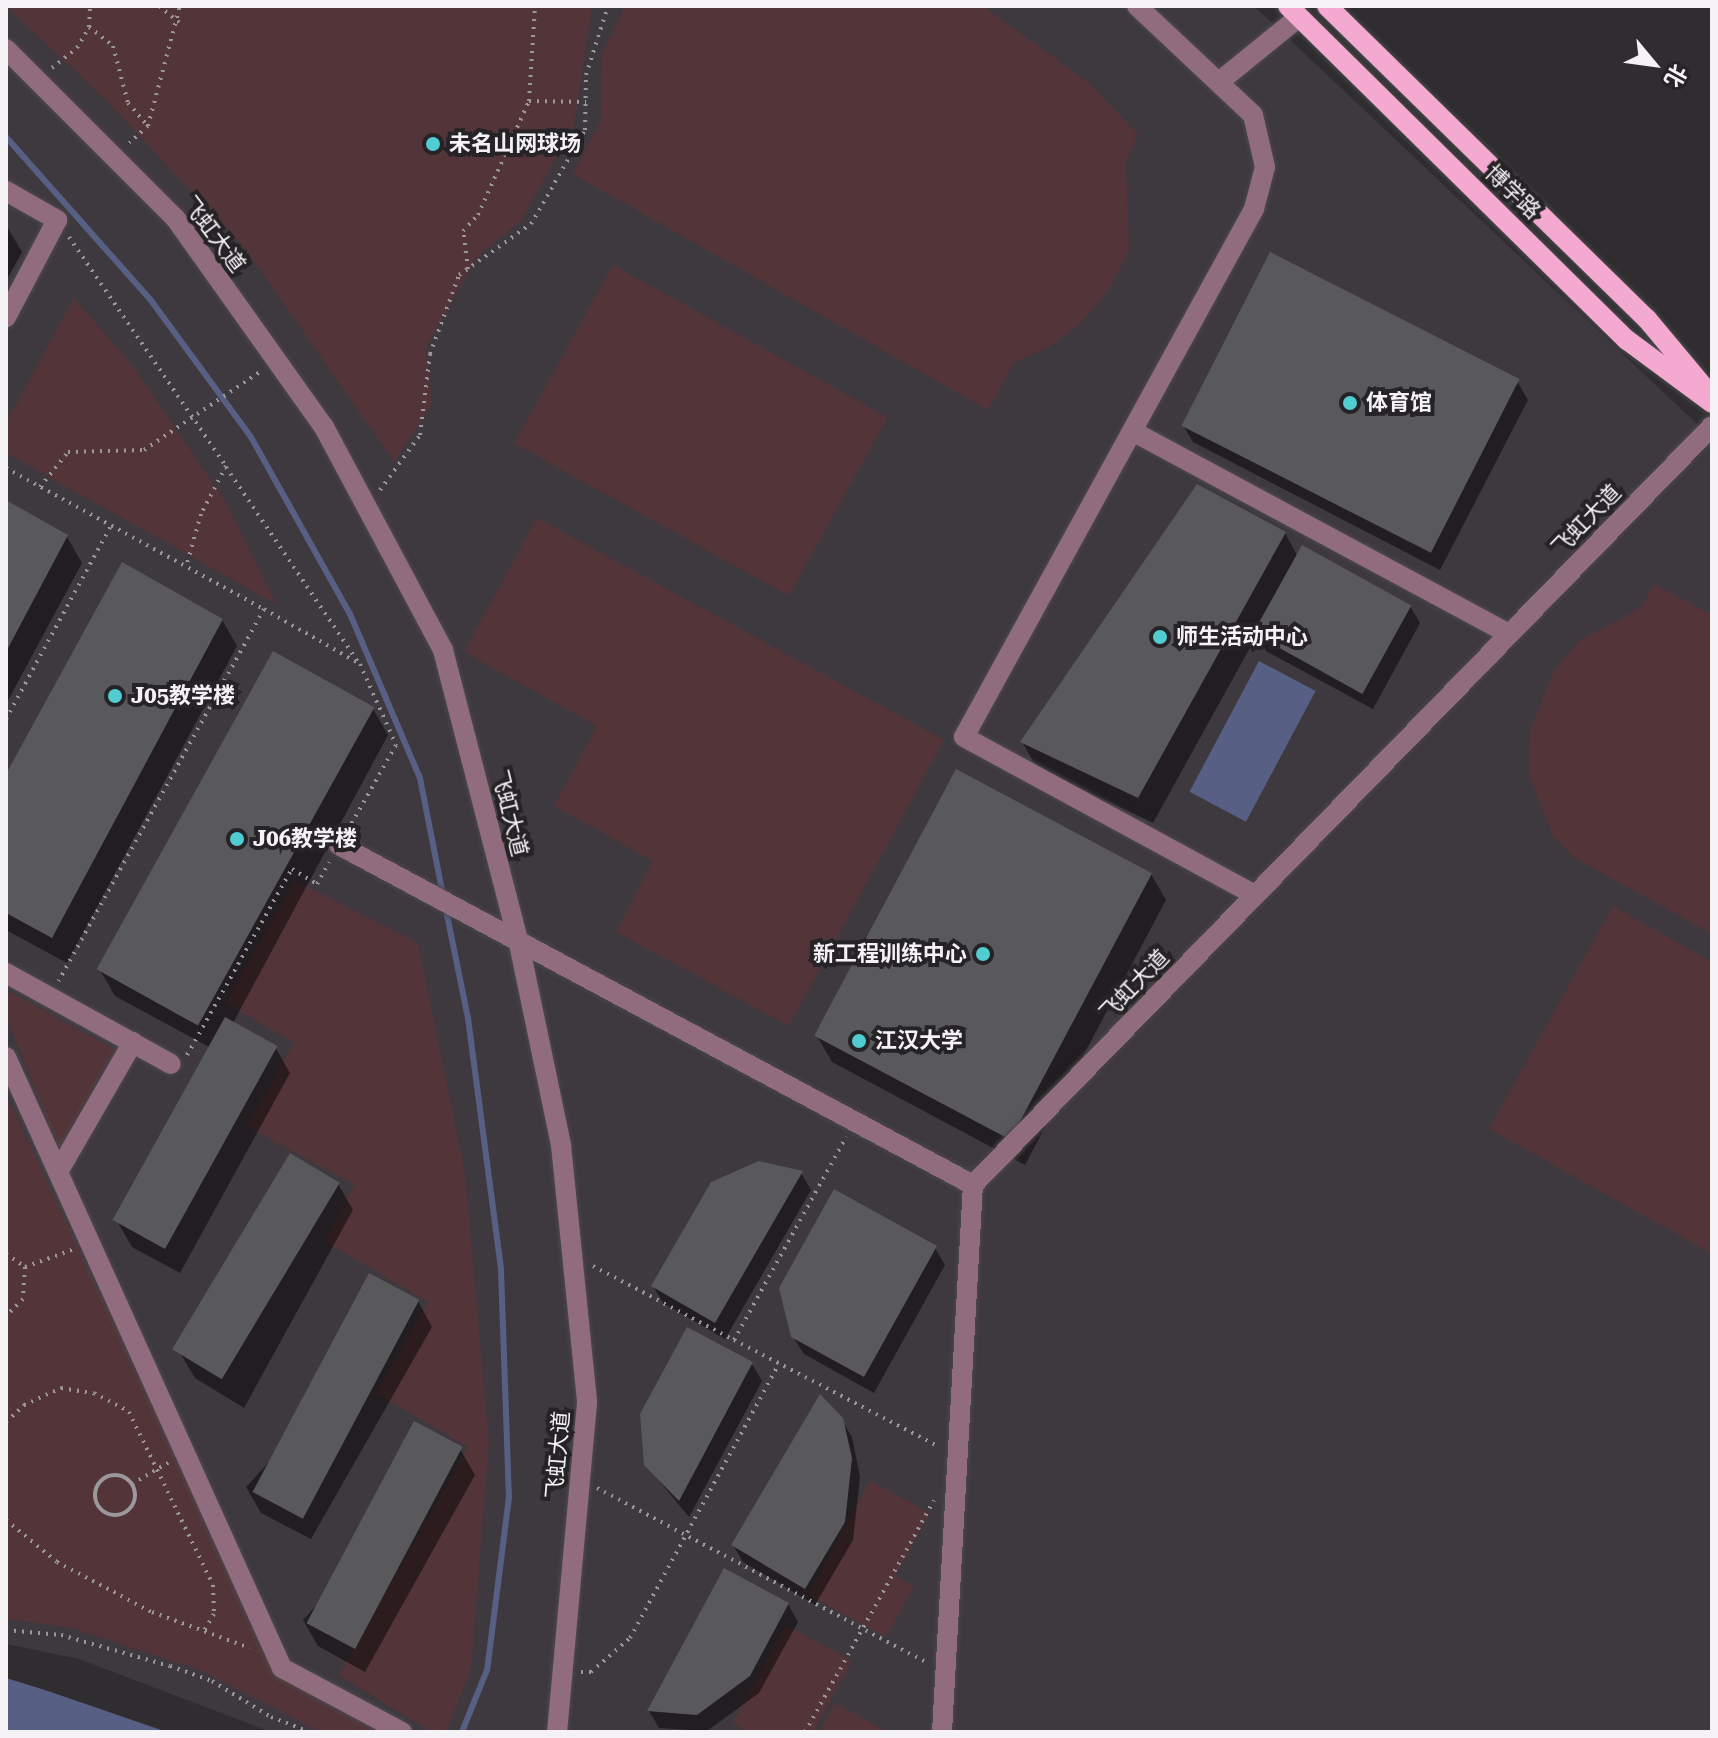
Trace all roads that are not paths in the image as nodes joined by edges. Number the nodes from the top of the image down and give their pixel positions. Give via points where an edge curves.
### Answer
1 (1137, 6) edge
2 (1327, 6) edge
3 (1294, 12) edge
4 (6, 49) edge
5 (1219, 82) junction
6 (6, 191) edge
7 (6, 317) edge
8 (1712, 400) edge
9 (1712, 426) edge
10 (1134, 432) junction
11 (1509, 634) junction
12 (339, 845) road end
13 (1255, 895) junction
14 (518, 939) junction
15 (6, 973) edge
16 (133, 1042) junction
17 (6, 1057) edge
18 (171, 1064) road end
19 (58, 1172) junction
20 (973, 1185) junction
21 (402, 1732) edge
22 (557, 1732) edge
23 (942, 1732) edge

1 - 5 lane
2 - 8 main road, 博学路 via 1647,319
3 - 5 lane
3 - 8 main road, 博学路 via 1627,340
4 - 14 lane, 飞虹大道 via 176,219 324,427 443,650
5 - 10 lane via 1253,115 1265,167 1254,209
6 - 7 lane via 57,220
9 - 11 lane, 飞虹大道
10 - 11 lane
10 - 13 lane via 964,737
11 - 13 lane, 飞虹大道
12 - 14 lane
13 - 20 lane, 飞虹大道
14 - 20 lane
14 - 22 lane, 飞虹大道 via 561,1145 587,1403
15 - 16 lane
16 - 18 lane
16 - 19 lane
17 - 19 lane
19 - 21 lane via 282,1668
20 - 23 lane

